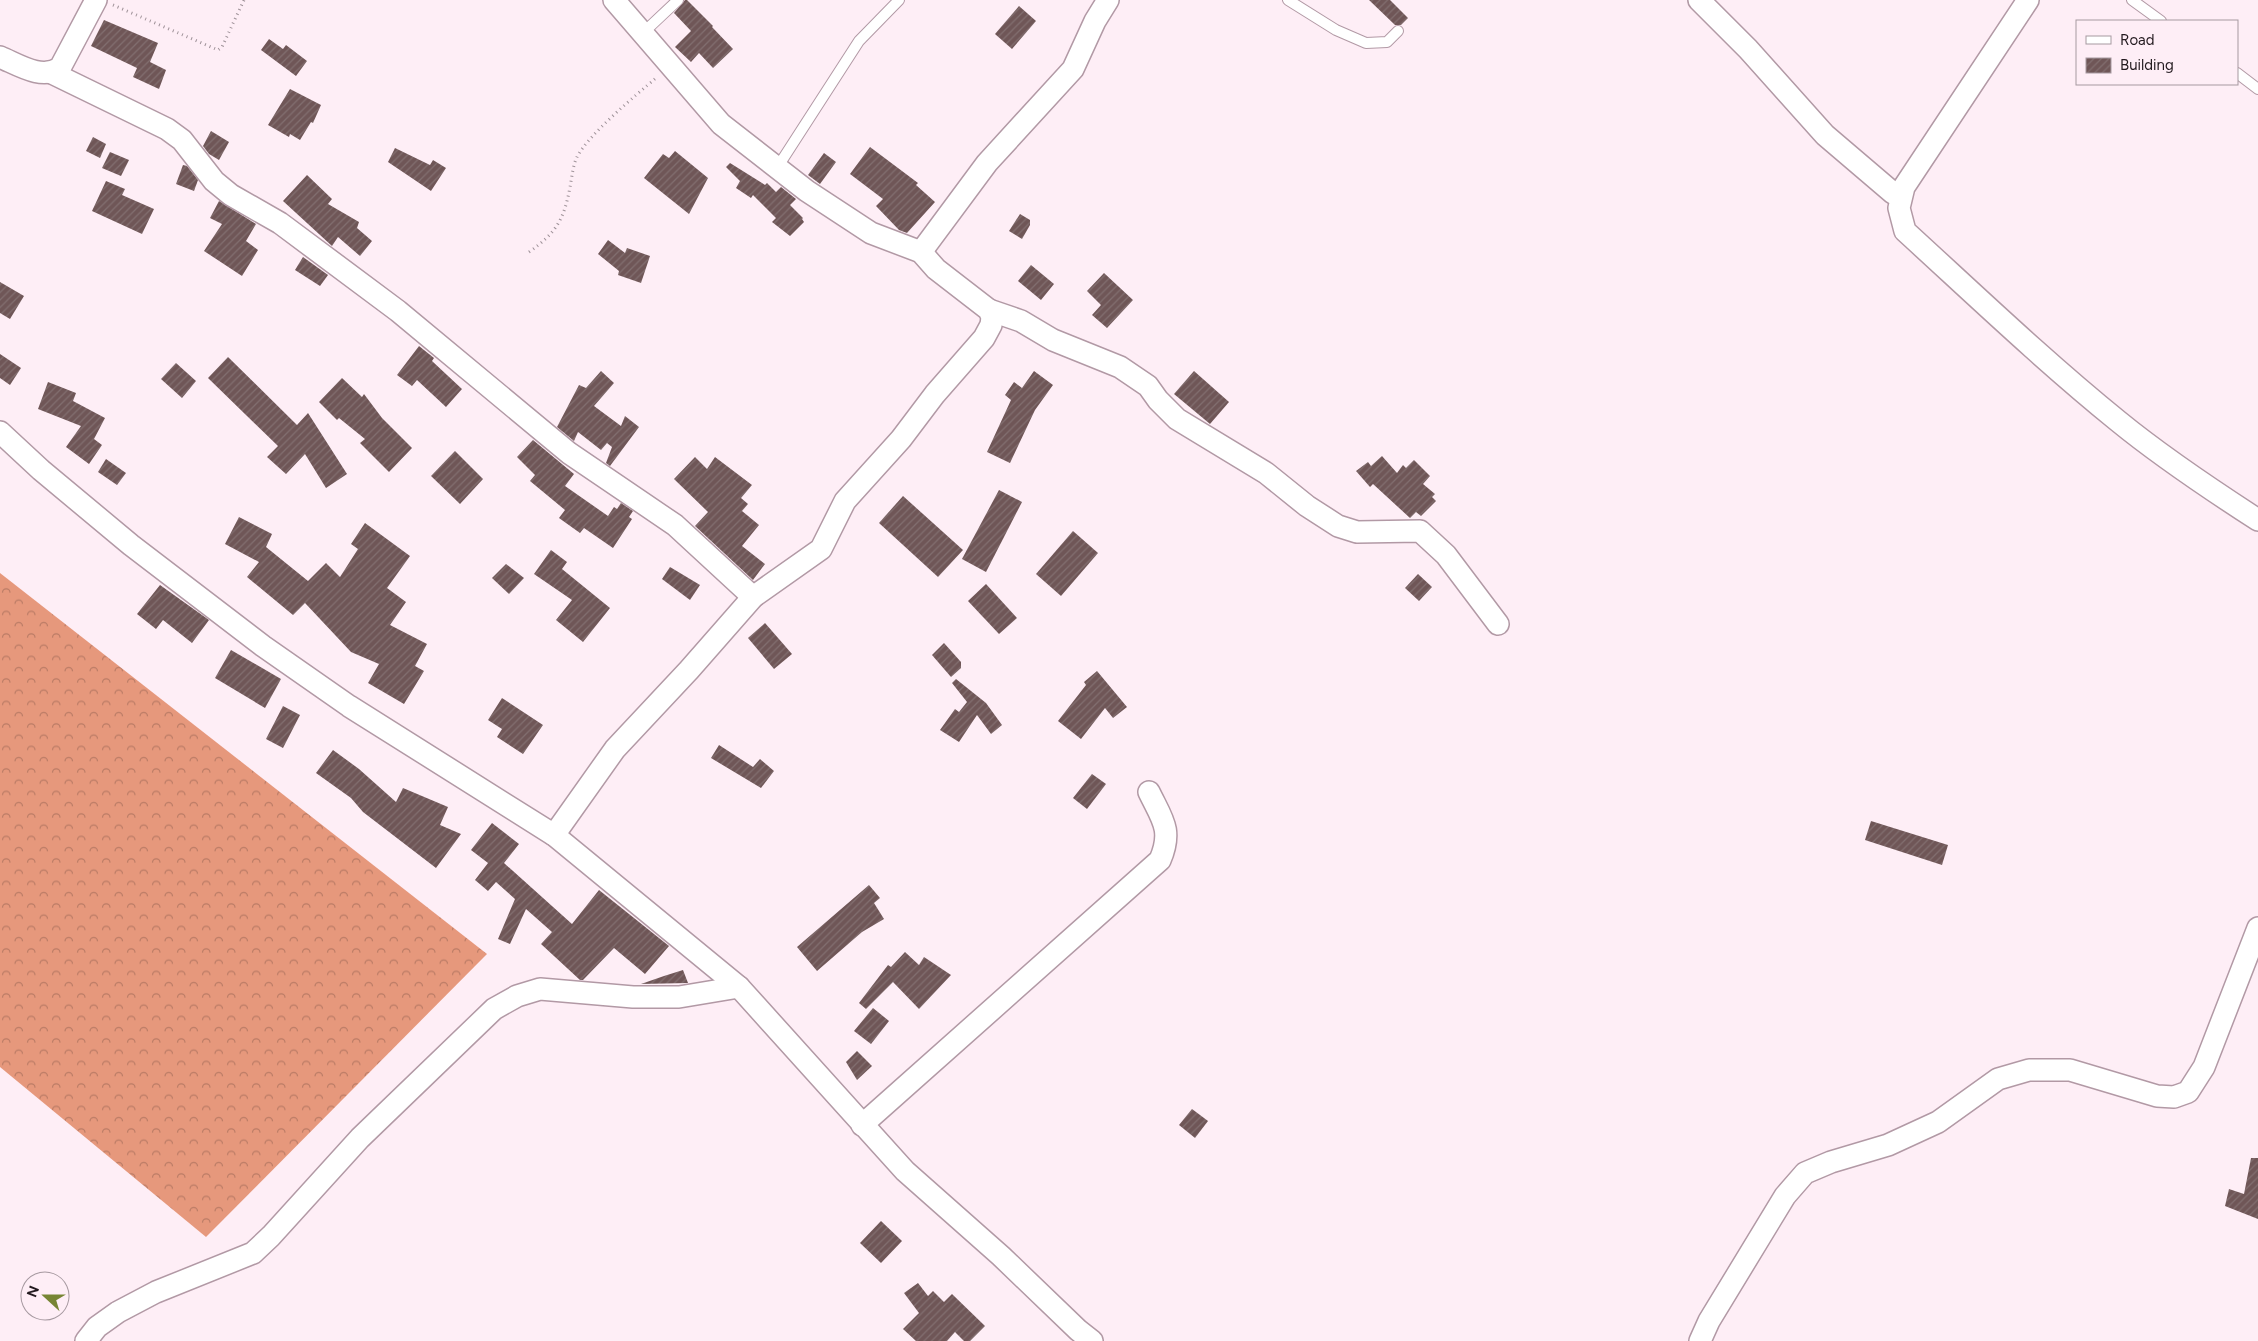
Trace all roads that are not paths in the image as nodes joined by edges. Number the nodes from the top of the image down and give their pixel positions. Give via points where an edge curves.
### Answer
1 (614, 0) edge
2 (678, 0) edge
3 (899, 0) edge
4 (1108, 0) edge
5 (1288, 0) edge
6 (1699, 0) edge
7 (2028, 0) edge
8 (2132, 0) edge
9 (103, 2) edge
10 (2160, 20) edge
11 (1398, 31) dead end
12 (644, 32) junction
13 (0, 57) edge
14 (52, 73) junction
15 (2238, 74) edge
16 (2258, 89) edge
17 (777, 168) junction
18 (1894, 193) dead end
19 (921, 252) junction
20 (989, 310) junction
21 (0, 432) edge
22 (2258, 520) edge
23 (753, 597) junction
24 (1498, 624) dead end
25 (1149, 792) dead end
26 (554, 835) junction
27 (2258, 928) edge
28 (739, 987) junction
29 (862, 1125) junction
30 (86, 1341) edge
31 (1092, 1341) edge
32 (1700, 1341) edge

1 - 12 street
2 - 12 lane
3 - 17 lane via 859,41
4 - 19 street via 1073,69 987,164
5 - 11 lane via 1336,30 1366,43 1387,42
6 - 18 street via 1825,135
7 - 22 street via 1904,187 1899,208 1905,231 2119,422
8 - 10 lane
9 - 14 street via 60,68
12 - 17 street via 669,66 721,124
13 - 14 street via 41,73
14 - 23 street via 167,129 182,140 214,181 231,195 280,224 441,344 569,453 675,525
15 - 16 lane
17 - 19 street via 871,233
19 - 20 street
20 - 23 street via 991,325 984,338 845,501 821,549
20 - 24 street via 1021,321 1053,340 1120,367 1148,386 1177,419 1266,473 1338,526 1357,532 1420,531 1446,555
21 - 26 street via 131,545 263,646 349,706
23 - 26 street via 615,749
25 - 29 street via 1165,826 1167,844 1160,860
26 - 28 street
27 - 32 street via 2204,1067 2188,1092 2174,1097 2157,1096 2070,1070 2029,1070 1998,1078 1938,1122 1888,1145 1805,1173 1785,1196
28 - 29 street
28 - 30 street via 679,997 632,997 540,989 517,996 494,1009 360,1138 253,1253 156,1292 118,1312 97,1327
29 - 31 street via 905,1171

